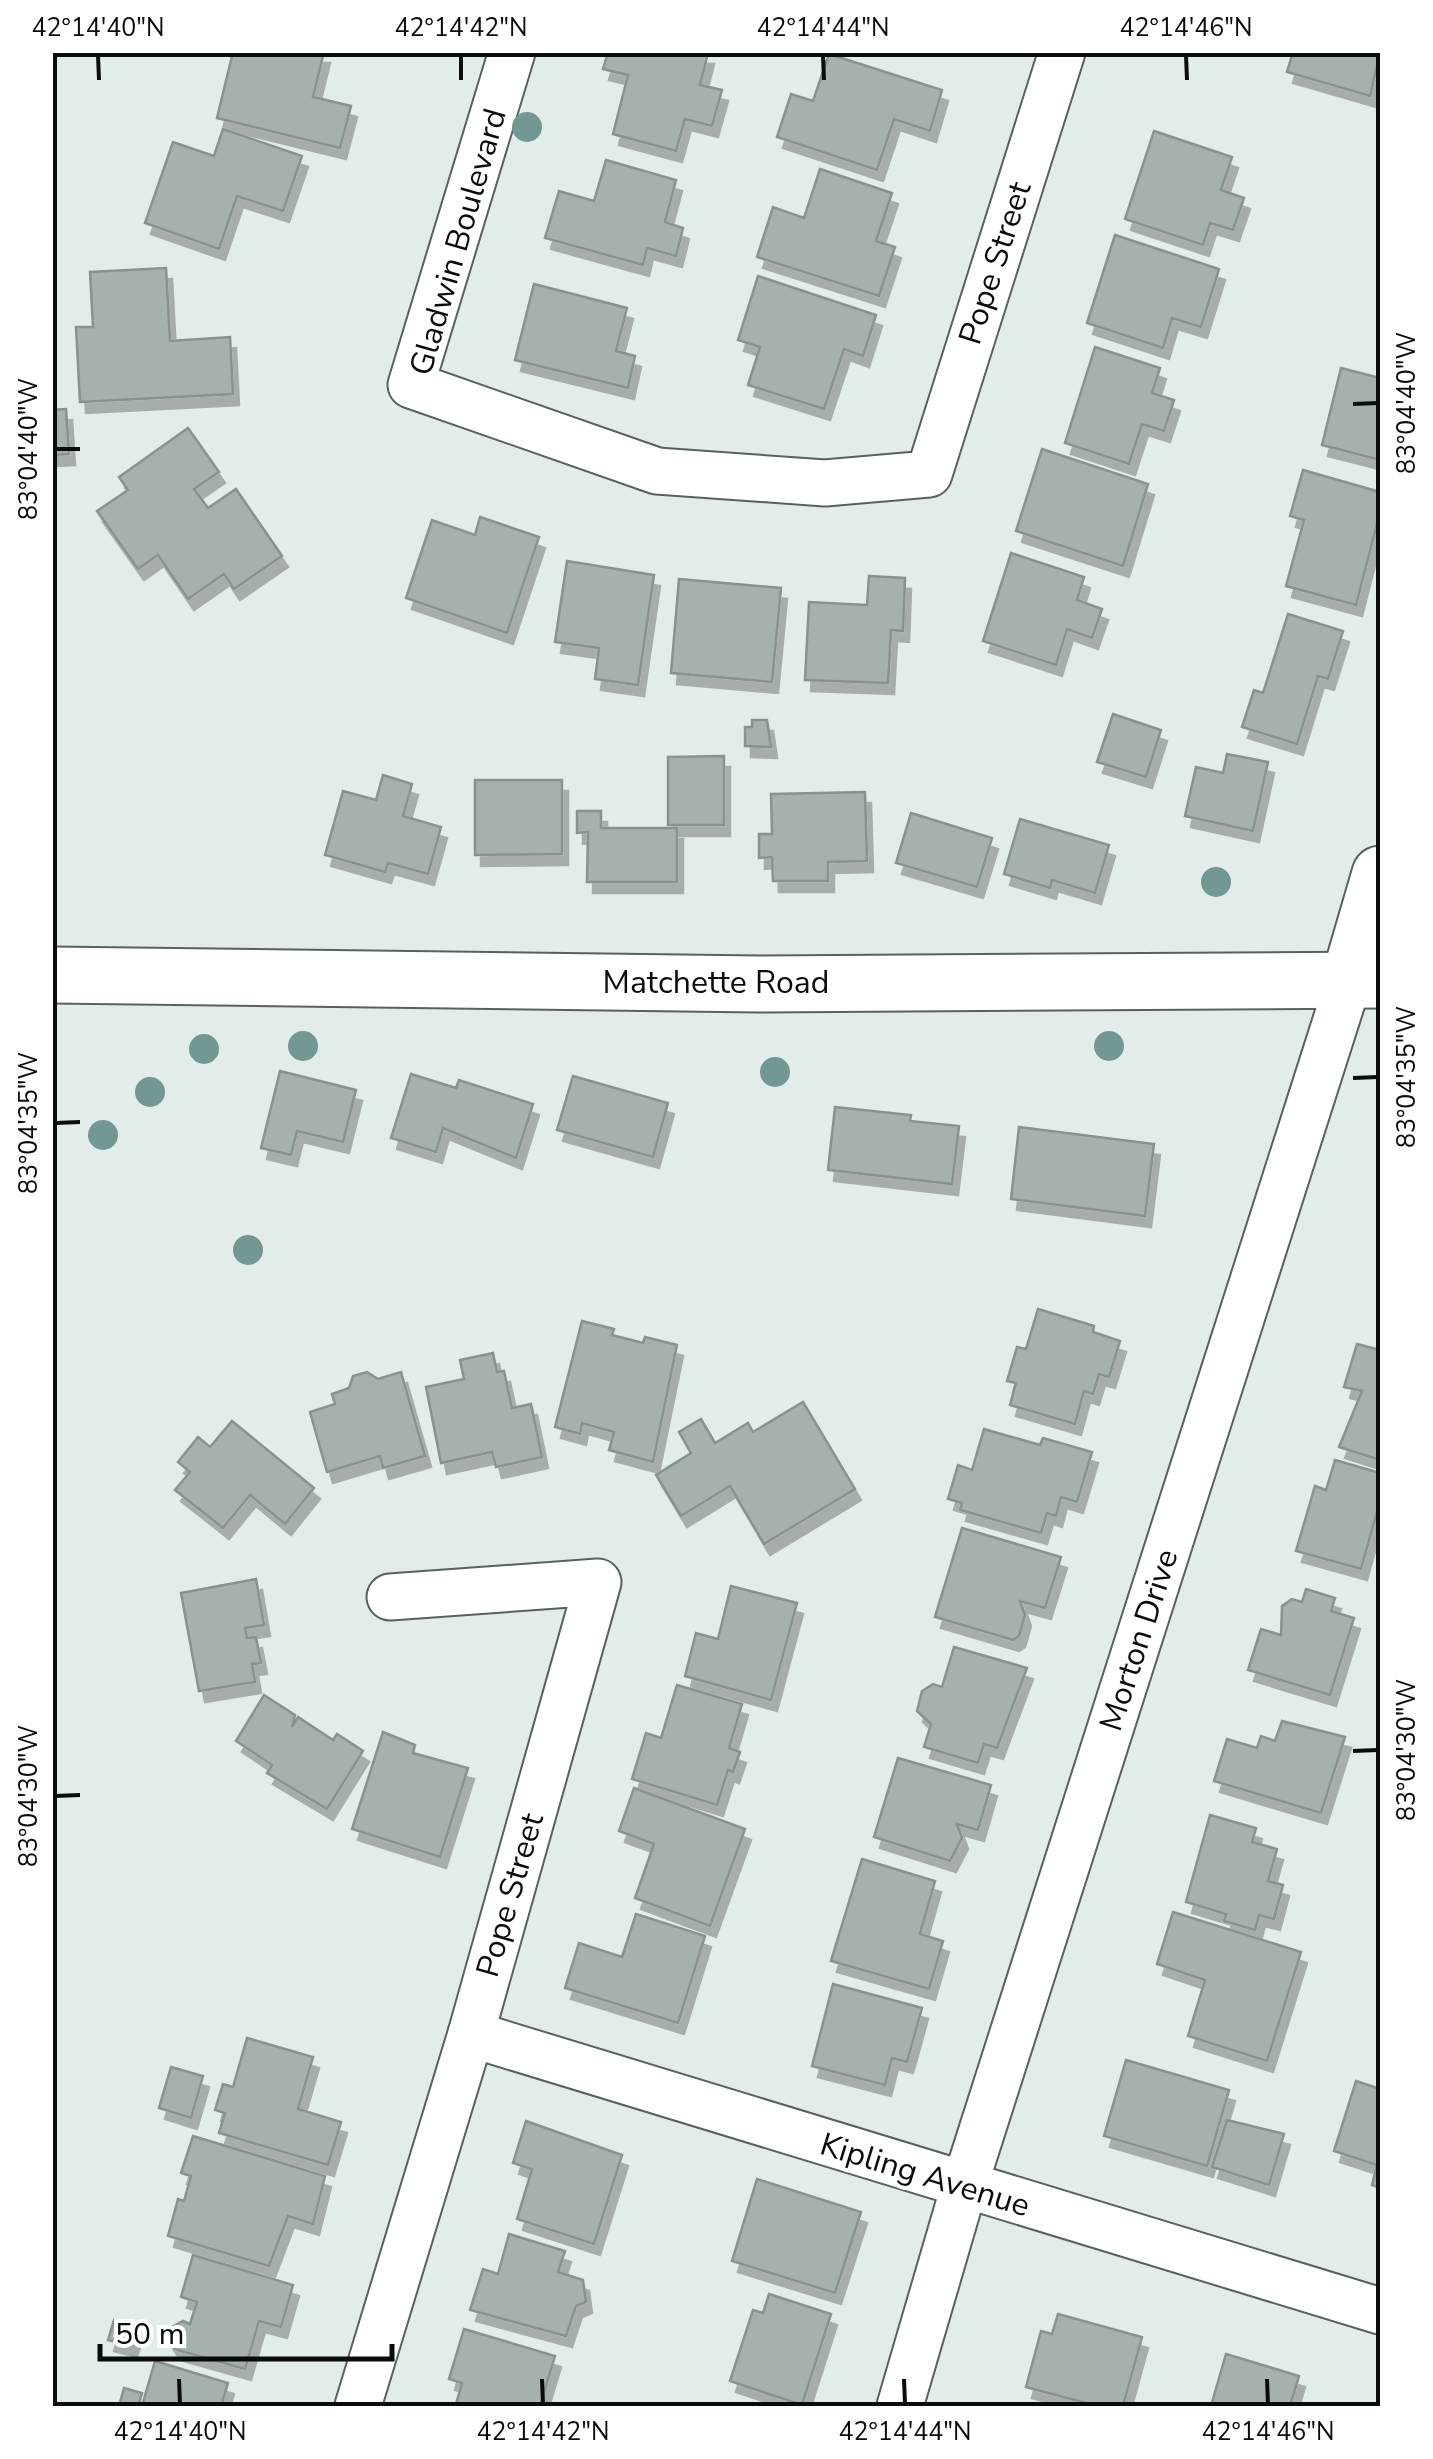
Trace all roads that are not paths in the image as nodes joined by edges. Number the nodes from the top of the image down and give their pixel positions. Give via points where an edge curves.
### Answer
1 (512, 52) edge
2 (1062, 52) edge
3 (929, 474) joint
4 (1380, 874) edge
5 (52, 974) edge
6 (1365, 980) edge
7 (390, 1597) dead end
8 (471, 2034) junction
9 (964, 2187) junction
10 (1380, 2310) edge
11 (358, 2406) edge
12 (900, 2406) edge

1 - 3 street, Gladwin Boulevard via 411,385 656,471 825,484
2 - 3 street, Pope Street
4 - 6 street, Morton Drive
5 - 6 street, Matchette Road via 759,984
6 - 9 street, Morton Drive
7 - 8 street, Pope Street via 598,1582
8 - 9 street, Kipling Avenue
8 - 11 street, Pope Street
9 - 10 street, Kipling Avenue
9 - 12 street, Morton Drive

